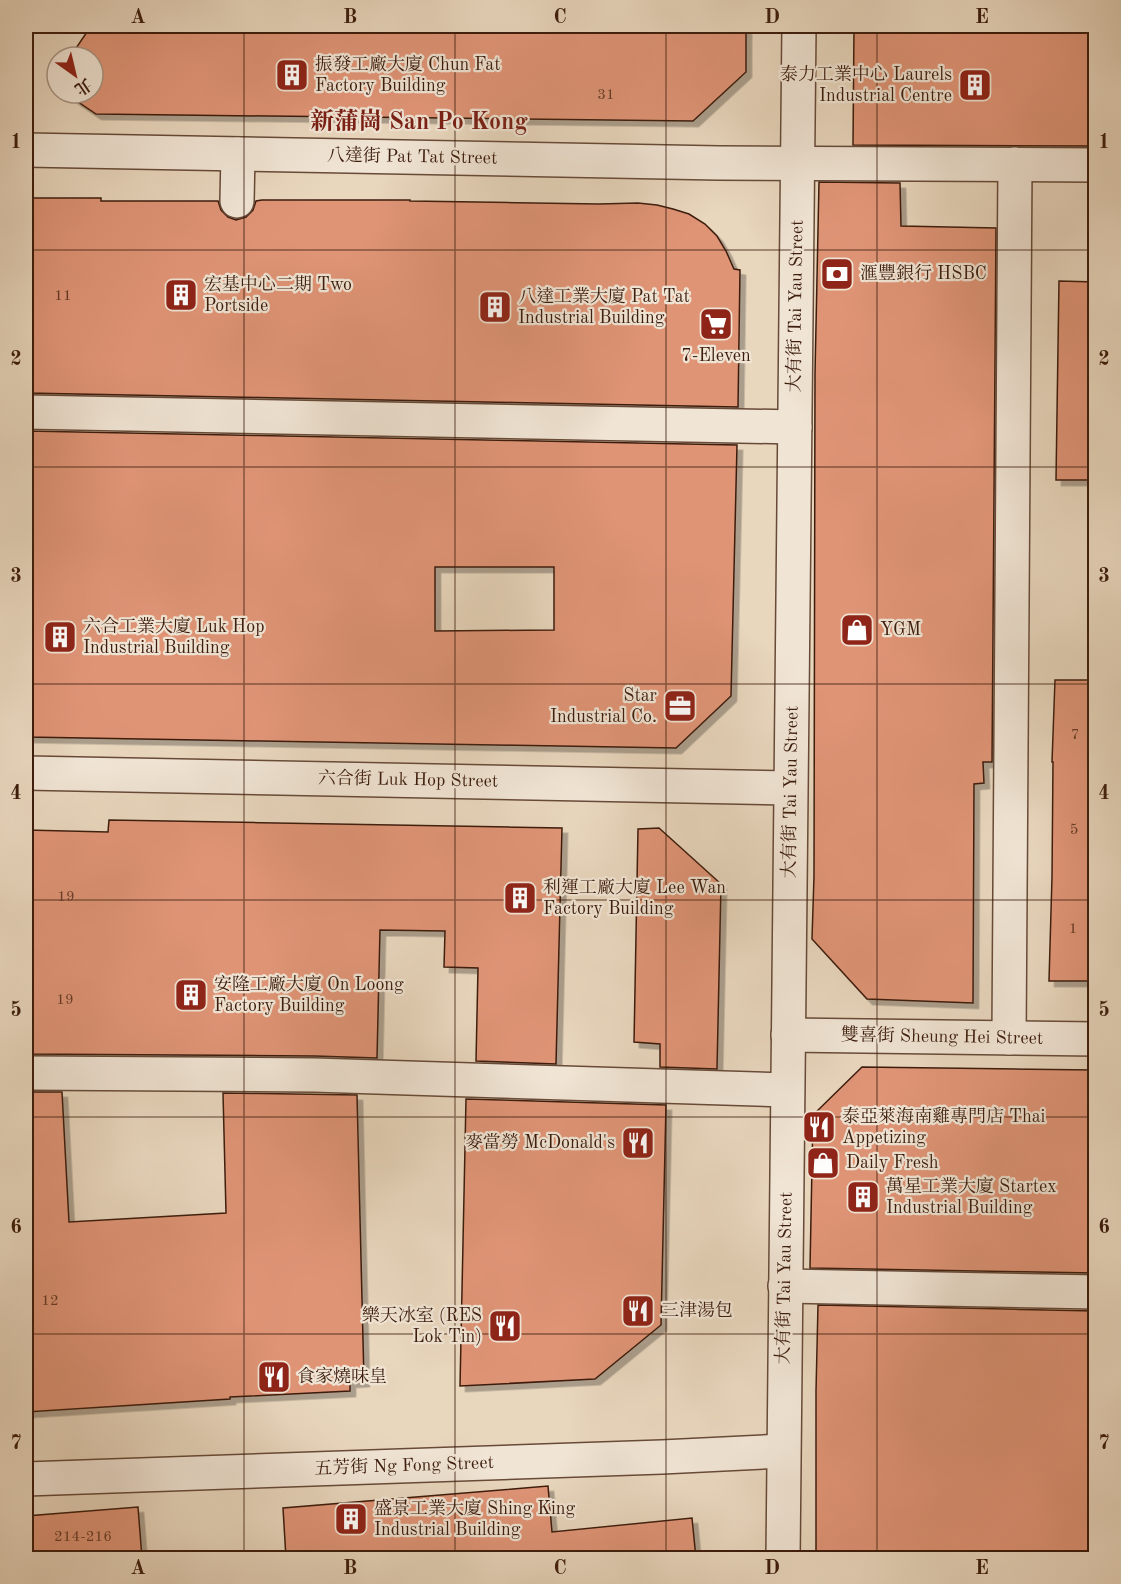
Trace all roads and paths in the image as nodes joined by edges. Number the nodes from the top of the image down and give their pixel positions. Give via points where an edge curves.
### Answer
1 (799, 26) edge
2 (26, 150) edge
3 (238, 154) junction
4 (798, 163) junction
5 (1015, 164) junction
6 (1095, 165) edge
7 (237, 201) dead end
8 (26, 412) edge
9 (795, 427) junction
10 (26, 773) edge
11 (790, 788) junction
12 (788, 1035) junction
13 (1010, 1038) junction
14 (1095, 1039) edge
15 (26, 1073) edge
16 (787, 1090) junction
17 (785, 1286) junction
18 (1095, 1293) edge
19 (783, 1451) junction
20 (26, 1479) edge
21 (783, 1558) edge

1 - 4 street, 大有街 Tai Yau Street
2 - 3 street, 八達街 Pat Tat Street
3 - 4 street, 八達街 Pat Tat Street
3 - 7 street
4 - 5 street, 八達街 Pat Tat Street
4 - 9 street, 大有街 Tai Yau Street
5 - 6 street, 八達街 Pat Tat Street
5 - 13 street
8 - 9 street
9 - 11 street, 大有街 Tai Yau Street
10 - 11 street, 六合街 Luk Hop Street
11 - 12 street, 大有街 Tai Yau Street
12 - 13 street, 雙喜街 Sheung Hei Street
12 - 16 street, 大有街 Tai Yau Street
13 - 14 street, 雙喜街 Sheung Hei Street
15 - 16 street via 314,1075
16 - 17 street, 大有街 Tai Yau Street
17 - 18 street
17 - 19 street, 大有街 Tai Yau Street
19 - 20 street, 五芳街 Ng Fong Street
19 - 21 street, 大有街 Tai Yau Street

